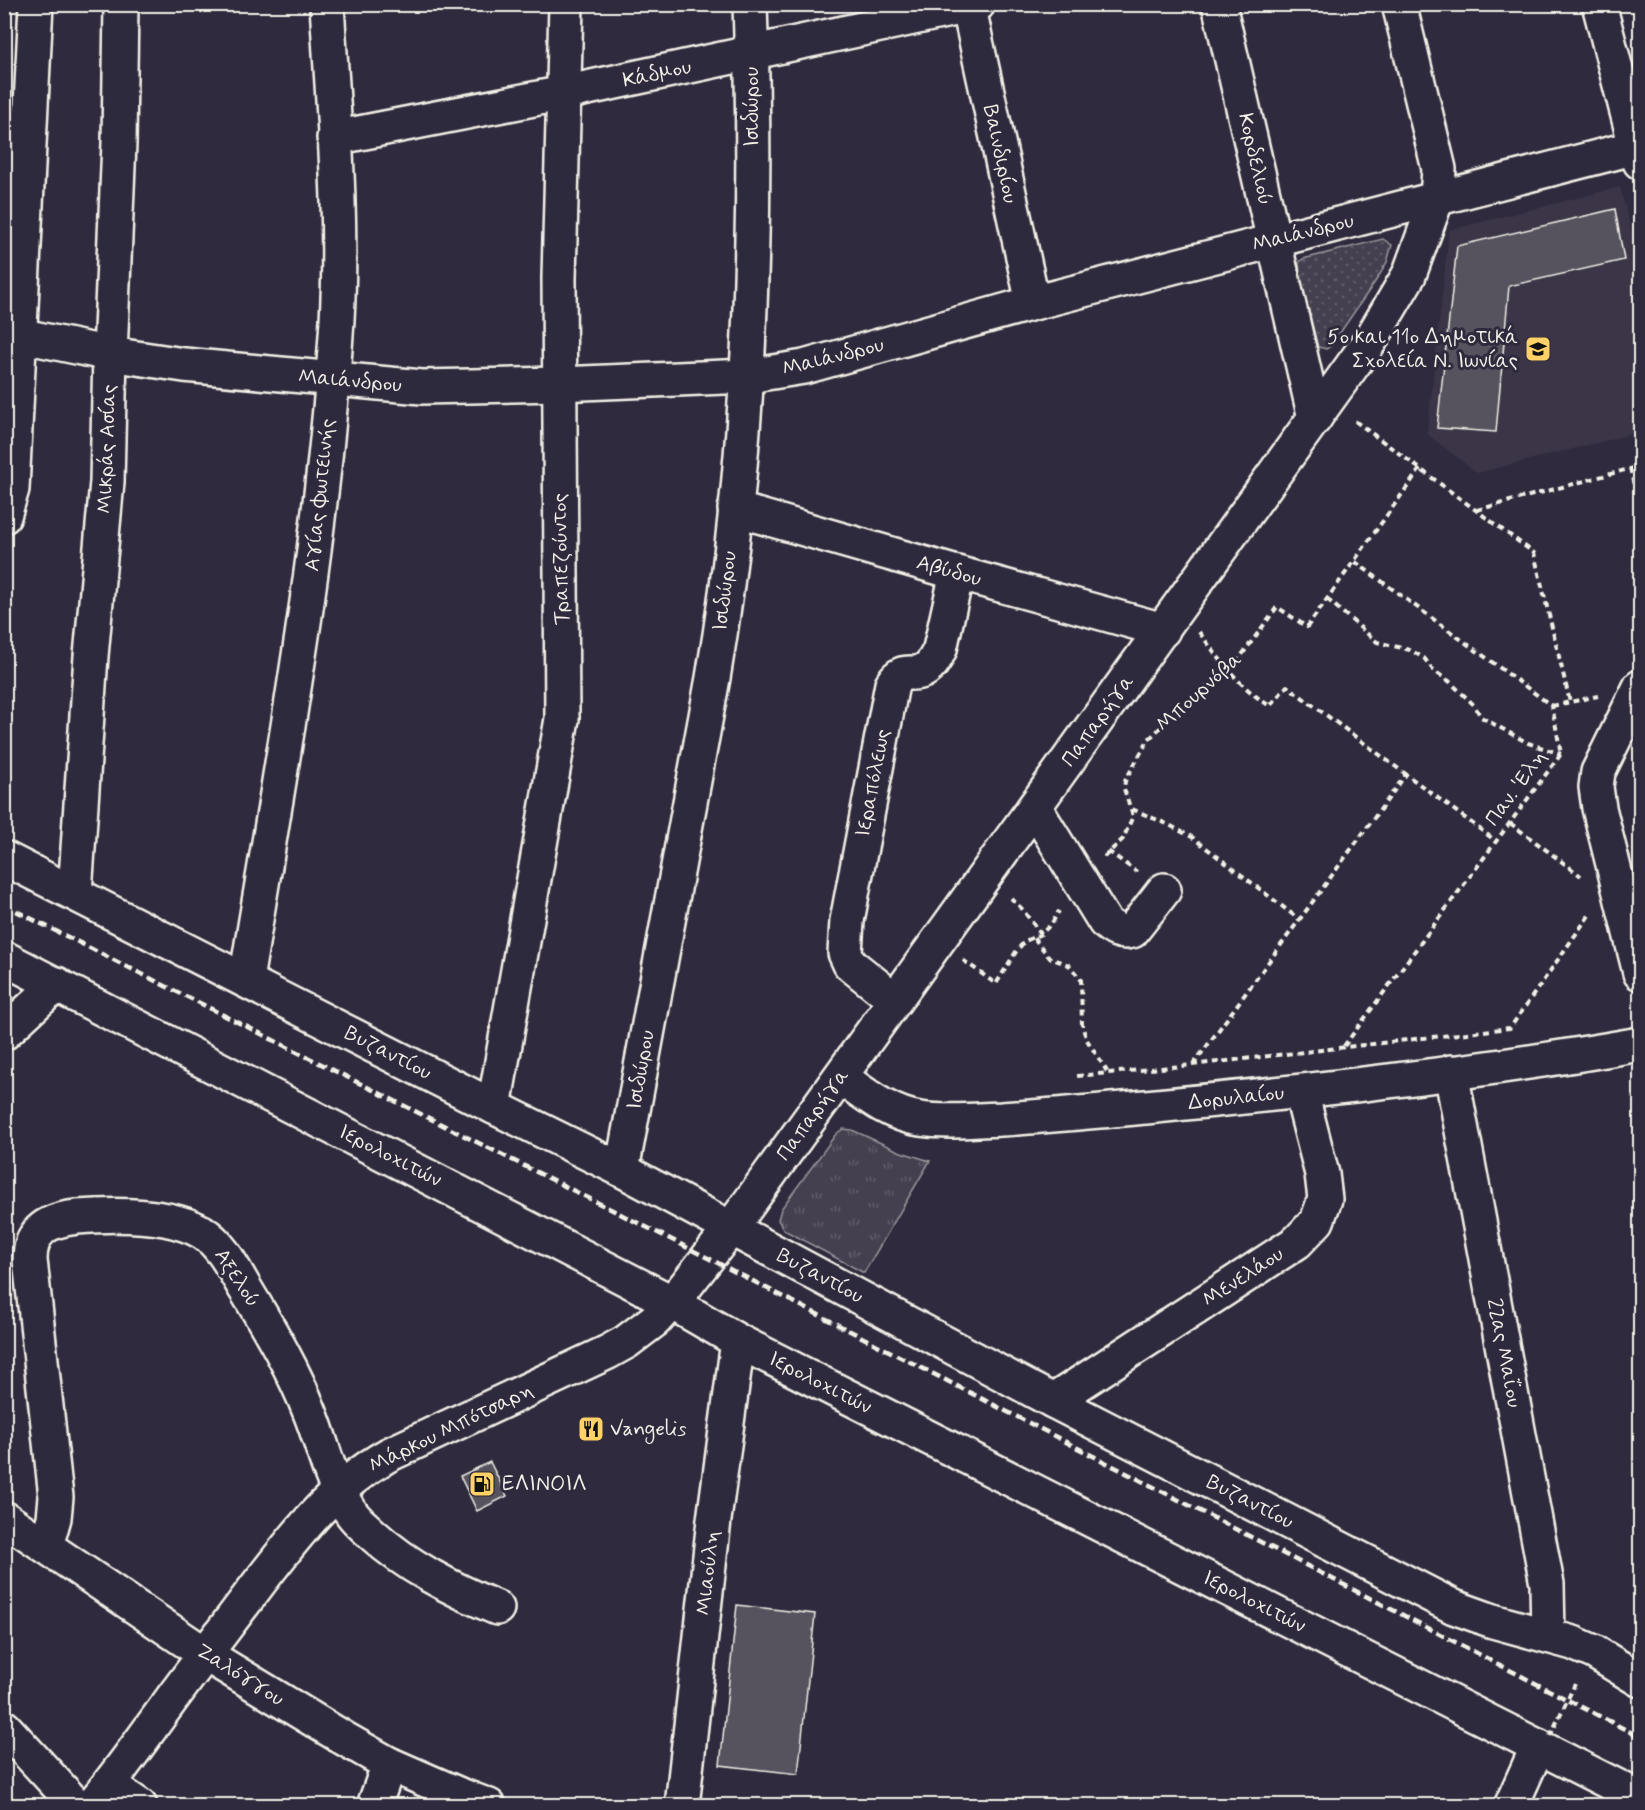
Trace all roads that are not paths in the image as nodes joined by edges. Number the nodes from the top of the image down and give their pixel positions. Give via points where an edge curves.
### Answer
1 (36, 4) edge
2 (121, 4) edge
3 (327, 4) edge
4 (566, 4) edge
5 (750, 4) edge
6 (1219, 4) edge
7 (1399, 4) edge
8 (1599, 4) edge
9 (971, 5) edge
10 (752, 54) junction
11 (564, 93) junction
12 (334, 138) junction
13 (1639, 151) edge
14 (1437, 198) junction
15 (1273, 240) junction
16 (1033, 303) junction
17 (12, 334) edge
18 (110, 354) junction
19 (748, 376) junction
20 (332, 380) junction
21 (559, 384) junction
22 (1314, 418) junction
23 (735, 509) junction
24 (4, 516) edge
25 (957, 573) junction
26 (1177, 636) junction
27 (1641, 687) edge
28 (1035, 808) junction
29 (4, 858) edge
30 (1164, 890) dead end
31 (75, 893) junction
32 (4, 958) edge
33 (1641, 974) edge
34 (246, 980) junction
35 (57, 984) junction
36 (895, 1000) junction
37 (4, 1033) edge
38 (1641, 1044) edge
39 (1451, 1072) junction
40 (841, 1077) junction
41 (1301, 1092) junction
42 (494, 1107) junction
43 (622, 1170) junction
44 (731, 1228) junction
45 (671, 1302) junction
46 (738, 1341) junction
47 (1053, 1401) junction
48 (338, 1491) junction
49 (4, 1518) edge
50 (46, 1546) junction
51 (497, 1608) dead end
52 (1548, 1635) junction
53 (205, 1654) junction
54 (1635, 1670) edge
55 (4, 1726) edge
56 (1544, 1741) junction
57 (389, 1764) junction
58 (1604, 1793) edge
59 (100, 1795) edge
60 (1641, 1798) edge
61 (77, 1806) edge
62 (140, 1806) edge
63 (374, 1806) edge
64 (489, 1806) edge
65 (682, 1806) edge
66 (1510, 1806) edge

1 - 17 street
2 - 18 street, Μικράς Ασίας via 120,143
3 - 12 street, Αγίας Φωτεινής
4 - 11 street, Τραπεζούντος
5 - 10 street, Ισιδώρου
6 - 15 street, Κορδελιού
7 - 14 street, Παπαρήγα via 1439,169
8 - 13 street
9 - 10 street, Κάδμου
9 - 16 street, Βαινδιρίου
10 - 11 street, Κάδμου
10 - 19 street, Ισιδώρου
11 - 12 street, Κάδμου
11 - 21 street, Τραπεζούντος
12 - 20 street, Αγίας Φωτεινής via 338,238
13 - 14 street, Μαιάνδρου
14 - 15 street, Μαιάνδρου
14 - 22 street, Παπαρήγα via 1409,275 1370,341
15 - 16 street, Μαιάνδρου
15 - 22 street, Κορδελιού
16 - 19 street, Μαιάνδρου via 804,367
17 - 18 street, Μαιάνδρου
17 - 24 street via 12,489
18 - 20 street, Μαιάνδρου
18 - 31 street, Μικράς Ασίας via 108,482 91,656
19 - 21 street, Μαιάνδρου
19 - 23 street, Ισιδώρου
20 - 21 street, Μαιάνδρου via 422,387
20 - 34 street, Αγίας Φωτεινής via 307,609
21 - 42 street, Τραπεζούντος via 562,719
22 - 26 street, Παπαρήγα
23 - 25 street, Αβύδου
23 - 43 street, Ισιδώρου via 722,628
25 - 26 street, Αβύδου
25 - 36 street, Ιεραπόλεως via 937,656 926,669 901,673 892,684 847,921 845,954 850,964
26 - 28 street, Παπαρήγα
27 - 33 street via 1598,772 1596,788
28 - 30 street via 1105,922 1116,930 1136,928
28 - 36 street, Παπαρήγα
29 - 31 street, Βυζαντίου
31 - 34 street, Βυζαντίου
32 - 35 street, Ιερολοχιτών
34 - 42 street, Βυζαντίου
35 - 37 street
35 - 45 street, Ιερολοχιτών
36 - 40 street, Παπαρήγα
38 - 39 street, Δορυλαίου
39 - 41 street, Δορυλαίου
39 - 52 street, 22ας Μαΐου via 1547,1584
40 - 41 street, Δορυλαίου via 886,1108 931,1120 1053,1116
40 - 44 street, Παπαρήγα
41 - 47 street, Μενελάου via 1322,1174 1324,1200 1317,1221 1297,1242
42 - 43 street, Βυζαντίου
43 - 44 street, Βυζαντίου
44 - 45 street, Μάρκου Μπότσαρη
44 - 47 street, Βυζαντίου
45 - 46 street, Ιερολοχιτών
45 - 48 street, Μάρκου Μπότσαρη via 642,1331 608,1352 388,1455
46 - 56 street, Ιερολοχιτών
46 - 65 street, Μιαούλη
47 - 52 street, Βυζαντίου via 1454,1607
48 - 50 street, Αξελού via 294,1375 229,1262 210,1239 184,1225 156,1218 71,1218 43,1228 34,1236 30,1249 56,1497
48 - 51 street, Αξελού via 354,1517 395,1552 459,1592
48 - 53 street, Μάρκου Μπότσαρη via 304,1526
49 - 50 street, Ζαλόγγου
50 - 53 street, Ζαλόγγου
52 - 54 street, Βυζαντίου
53 - 57 street, Ζαλόγγου
53 - 59 street, Μάρκου Μπότσαρη
55 - 61 street
56 - 58 street, Ιερολοχιτών
56 - 66 street
57 - 63 street
57 - 64 street, Ζαλόγγου
58 - 60 street, Ιερολοχιτών
59 - 62 street

